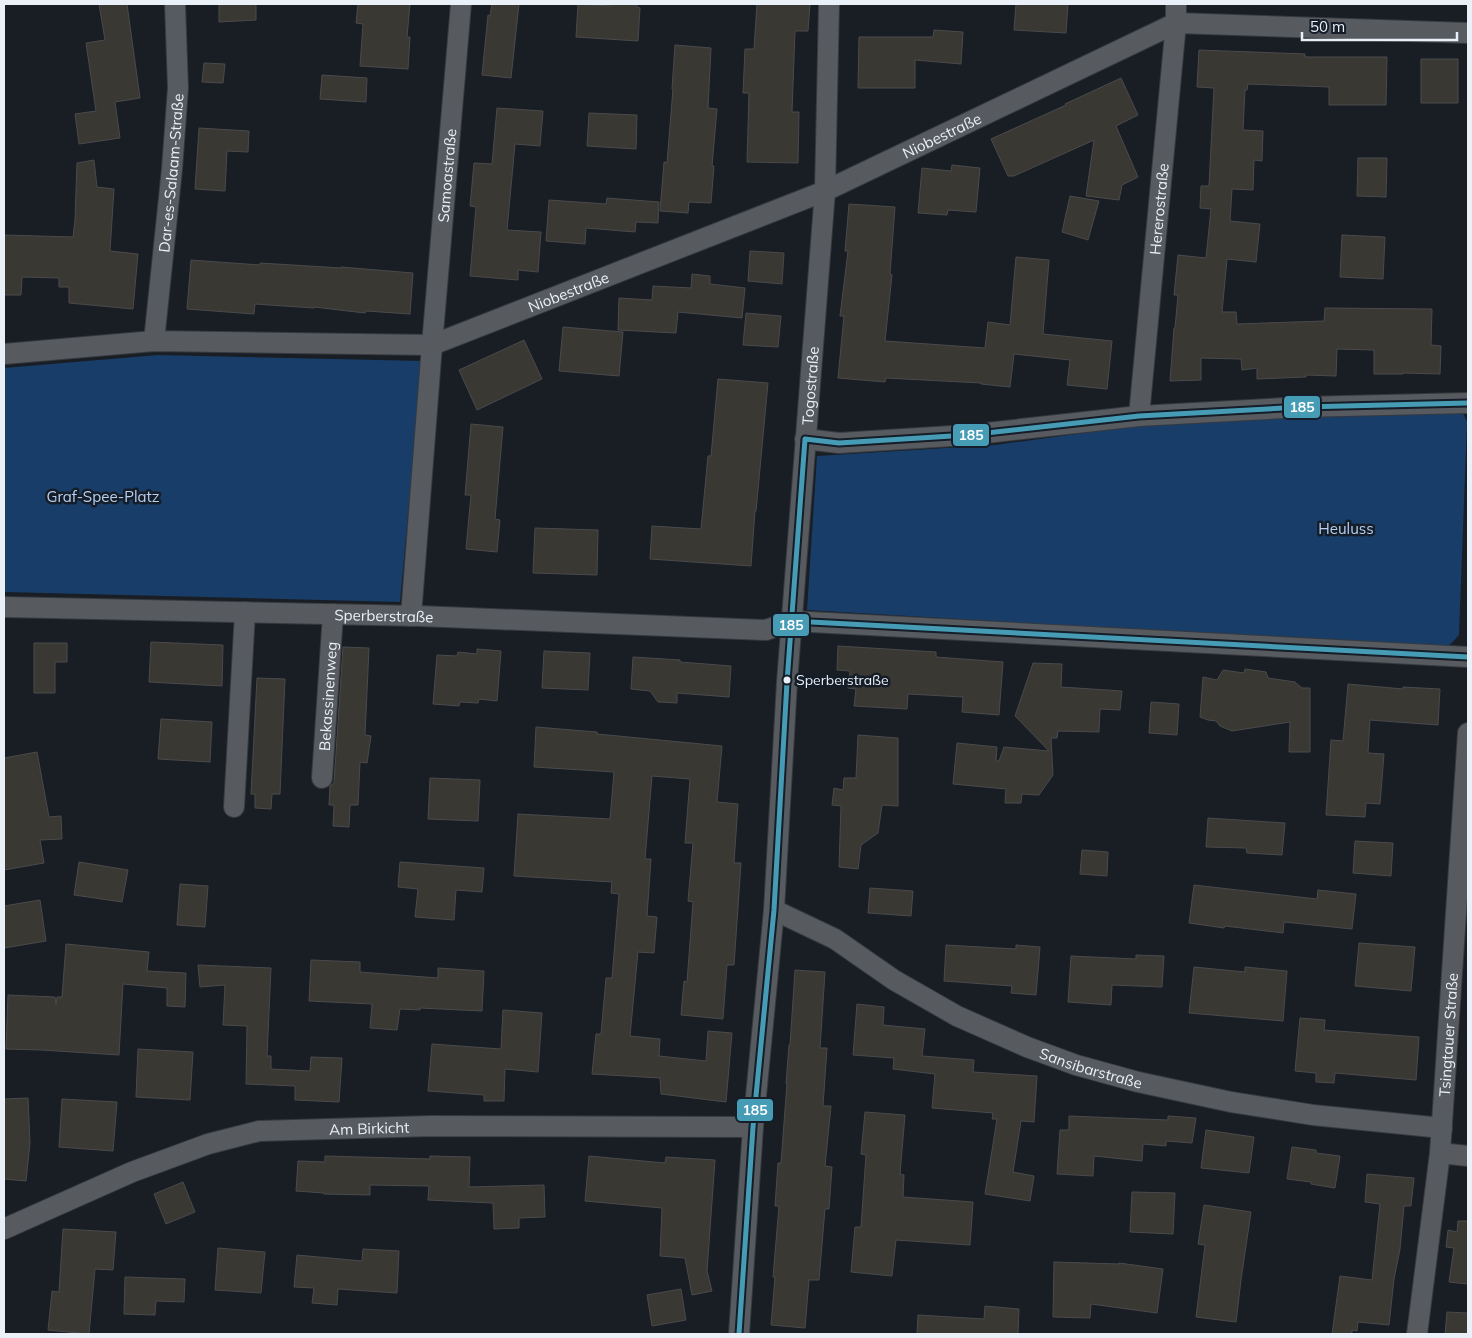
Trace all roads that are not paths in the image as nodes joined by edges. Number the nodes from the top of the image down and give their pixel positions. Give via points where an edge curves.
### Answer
1 (175, 4) edge
2 (461, 4) edge
3 (829, 4) edge
4 (1176, 13) edge
5 (1468, 33) edge
6 (825, 191) junction
7 (154, 341) junction
8 (432, 345) junction
9 (4, 354) edge
10 (1468, 403) edge
11 (1139, 416) junction
12 (805, 439) junction
13 (4, 607) edge
14 (245, 612) junction
15 (333, 614) junction
16 (411, 616) junction
17 (792, 620) junction
18 (1468, 657) edge
19 (1468, 733) edge
20 (322, 778) dead end
21 (234, 807) dead end
22 (774, 910) junction
23 (753, 1127) junction
24 (1442, 1128) junction
25 (1440, 1153) junction
26 (1468, 1156) edge
27 (4, 1229) edge
28 (739, 1334) edge
29 (1417, 1334) edge

1 - 7 street, Dar-es-Salaam-Straße via 178,88
2 - 8 street, Samoastraße
3 - 6 street, Togostraße
4 - 5 street, Niobestraße
4 - 6 street, Niobestraße
4 - 11 street, Hererostraße
6 - 8 street, Niobestraße
6 - 12 street, Togostraße
7 - 8 street
7 - 9 street
8 - 16 street
10 - 11 street via 1302,407
11 - 12 street via 968,435 839,443
12 - 17 street, Togostraße
13 - 14 street, Sperberstraße
14 - 15 street, Sperberstraße
14 - 21 street
15 - 16 street, Sperberstraße
15 - 20 street, Bekassinenweg
16 - 17 street, Sperberstraße via 766,630
17 - 18 street
17 - 22 street, Togostraße
19 - 24 street, Tsingtauer Straße
22 - 23 street, Togostraße
22 - 24 street, Sansibarstraße via 835,939 894,980 957,1016 1076,1065 1231,1102 1313,1115
23 - 27 street, Am Birkicht via 431,1126 259,1131 208,1144 132,1172
23 - 28 street, Togostraße
24 - 25 street, Tsingtauer Straße
25 - 26 street
25 - 29 street, Tsingtauer Straße

